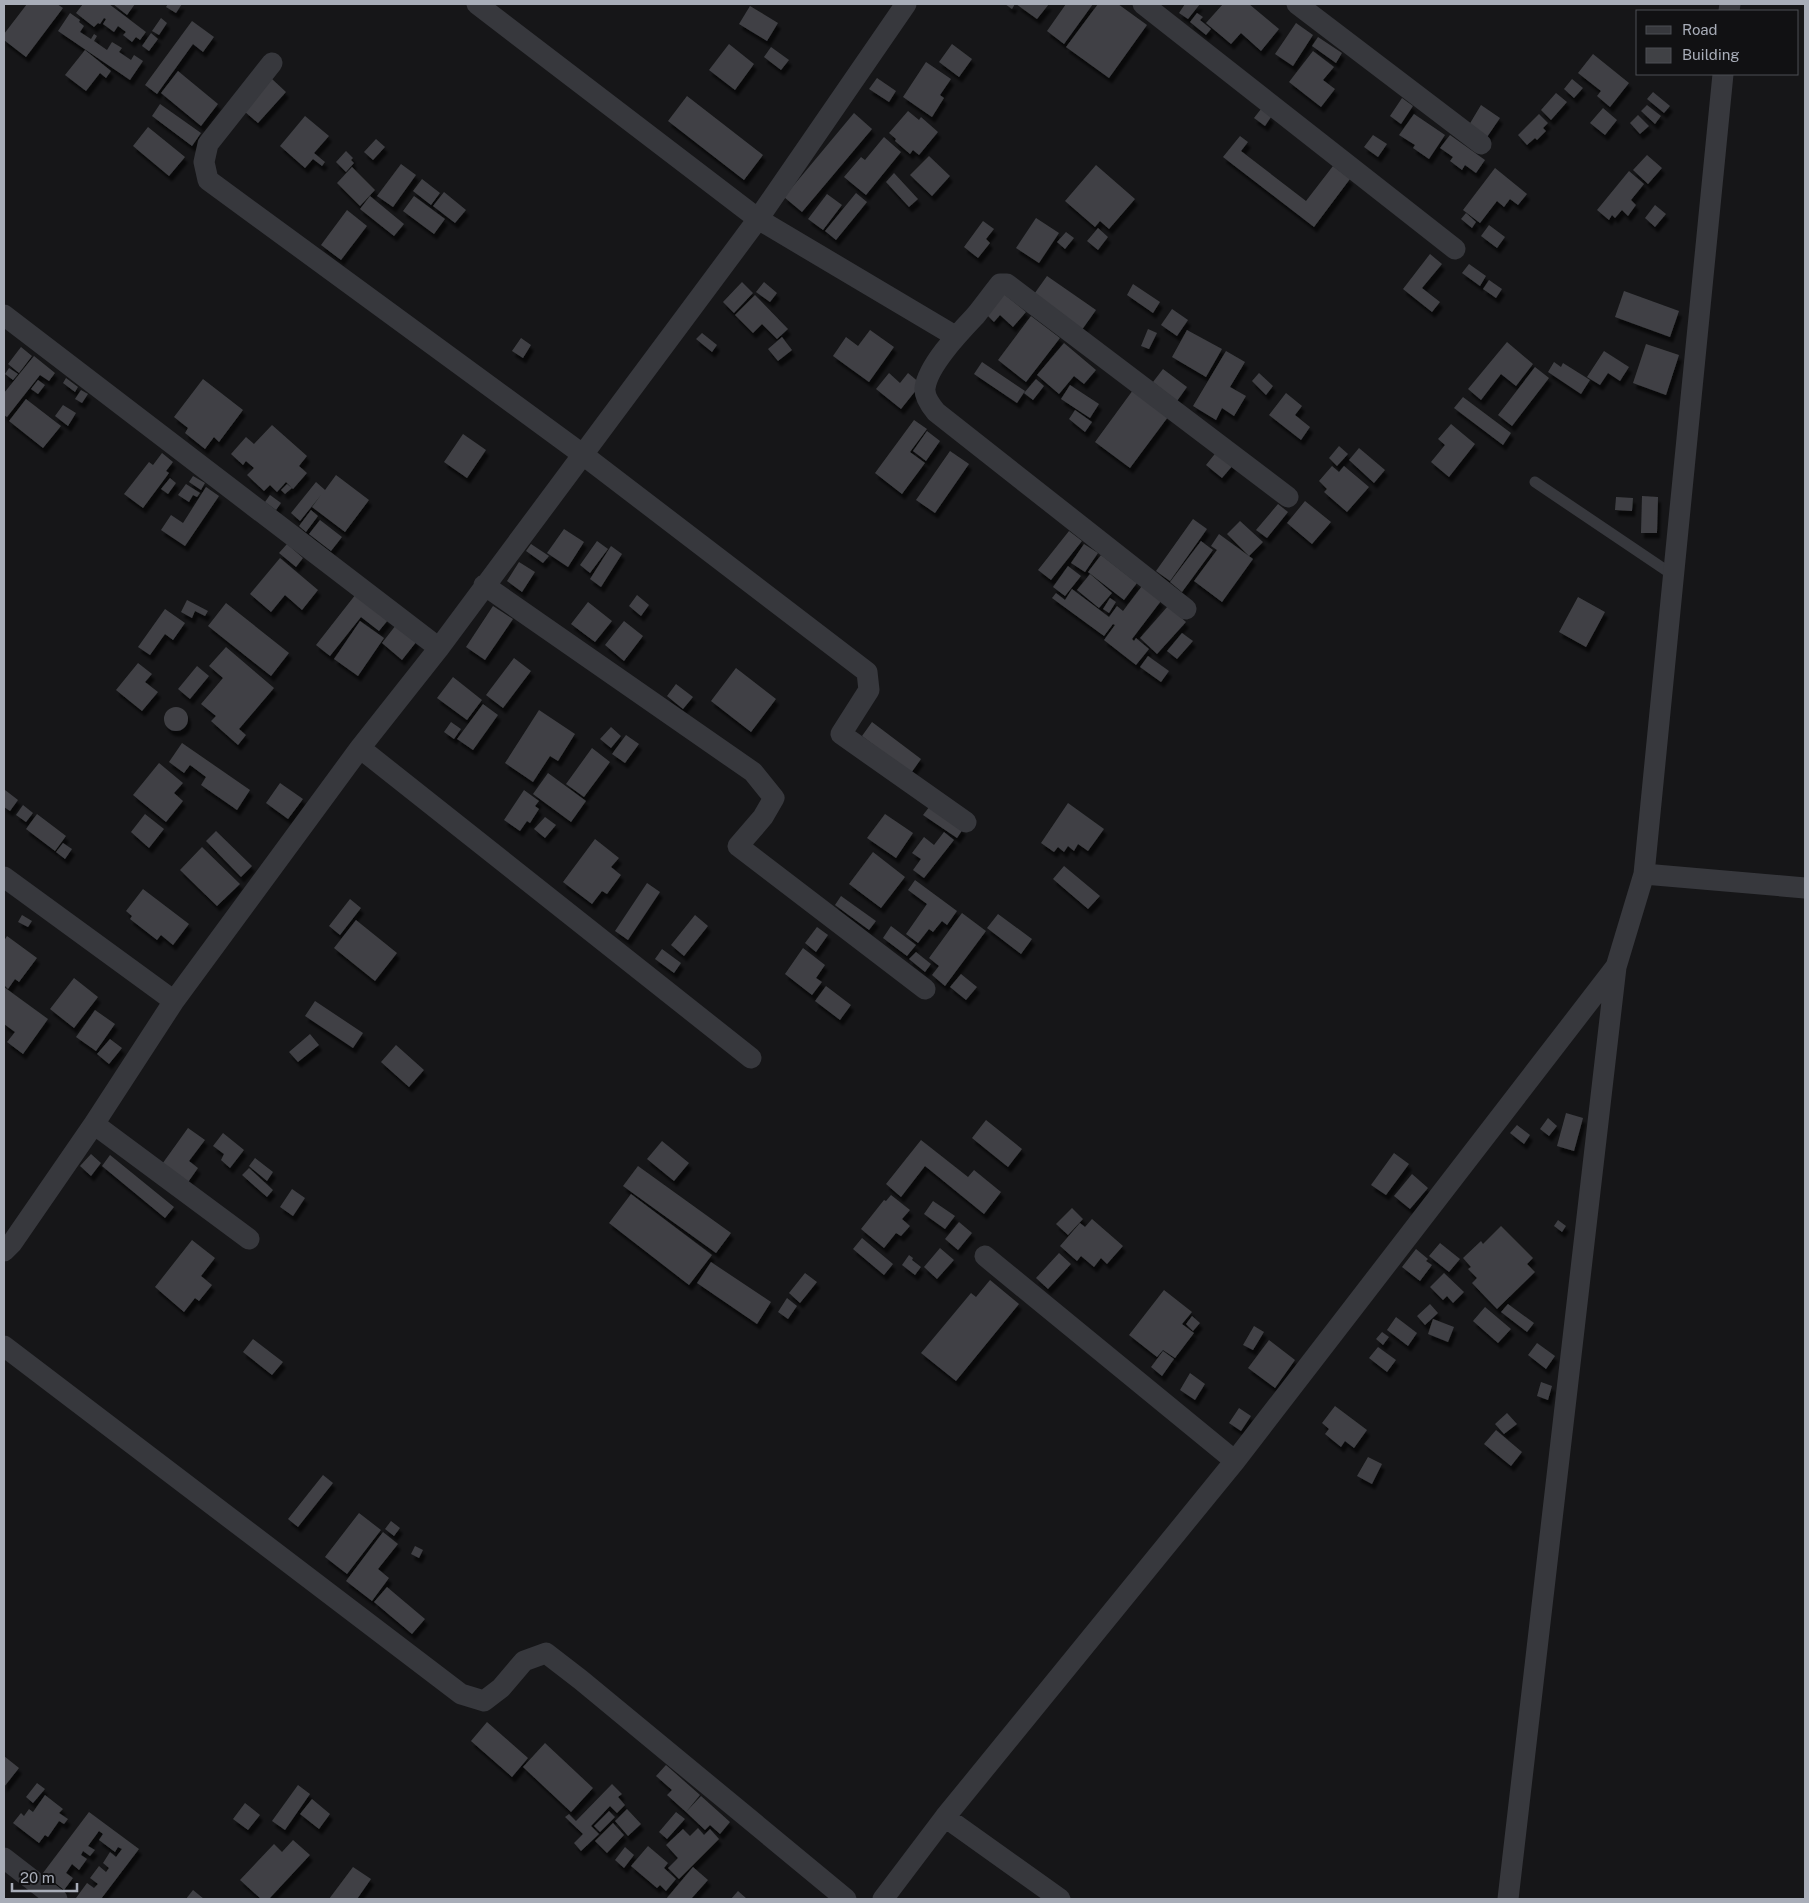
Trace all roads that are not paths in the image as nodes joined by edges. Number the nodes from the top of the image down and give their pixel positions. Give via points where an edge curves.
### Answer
1 (477, 4) edge
2 (906, 4) edge
3 (1143, 4) edge
4 (1297, 4) edge
5 (272, 63) dead end
6 (1723, 75) edge
7 (1481, 144) dead end
8 (758, 219) junction
9 (1455, 249) dead end
10 (4, 315) edge
11 (955, 336) junction
12 (582, 454) junction
13 (1535, 482) dead end
14 (1288, 497) dead end
15 (1672, 575) junction
16 (484, 585) junction
17 (1186, 609) dead end
18 (439, 648) junction
19 (360, 748) junction
20 (966, 822) dead end
21 (1644, 874) junction
22 (4, 877) edge
23 (1805, 888) edge
24 (1616, 968) junction
25 (926, 990) dead end
26 (174, 1001) junction
27 (751, 1058) dead end
28 (94, 1124) junction
29 (249, 1239) dead end
30 (6, 1244) edge
31 (985, 1256) dead end
32 (4, 1346) edge
33 (1235, 1461) junction
34 (945, 1816) junction
35 (4, 1858) edge
36 (57, 1899) edge
37 (846, 1899) edge
38 (883, 1899) edge
39 (1060, 1899) edge
40 (1508, 1899) edge

1 - 8 street
2 - 8 street
3 - 9 street
4 - 7 street
5 - 12 street via 208,144 204,162 208,180
6 - 15 street
8 - 11 street
8 - 12 street
10 - 18 street
11 - 14 street via 1000,284 1007,284
11 - 17 street via 929,375 924,390 936,412
12 - 16 street
12 - 20 street via 867,672 868,690 841,734
13 - 15 lane
15 - 21 street
16 - 18 street
16 - 25 street via 752,772 774,798 763,817 738,846
18 - 19 street
19 - 26 street
19 - 27 street
21 - 23 street
21 - 24 street
22 - 26 street
24 - 33 street
24 - 40 street
26 - 28 street
28 - 29 street
28 - 30 street
31 - 33 street
32 - 37 street via 461,1694 484,1701 501,1688 524,1661 546,1654 582,1680
33 - 34 street
34 - 38 street
34 - 39 street
35 - 36 street

